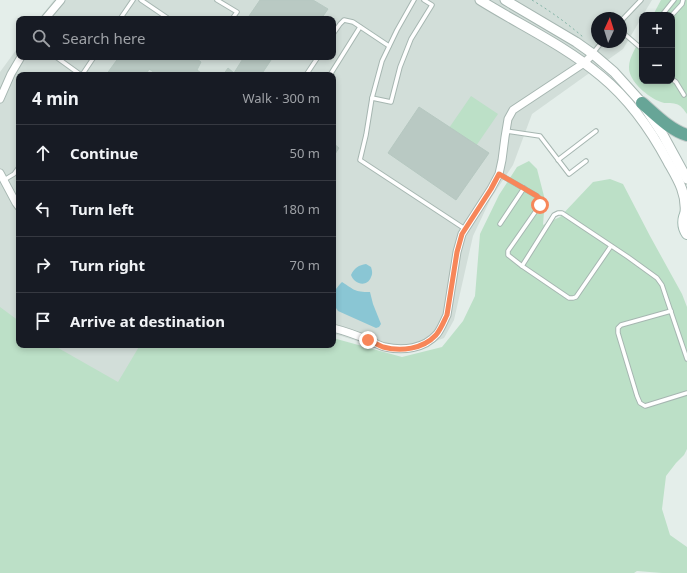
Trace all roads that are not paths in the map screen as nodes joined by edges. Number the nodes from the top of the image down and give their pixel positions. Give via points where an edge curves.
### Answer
1 (59, 0) edge
2 (133, 0) edge
3 (141, 0) edge
4 (217, 0) edge
5 (414, 0) edge
6 (424, 0) edge
7 (480, 0) edge
8 (505, 0) edge
9 (641, 0) edge
10 (674, 0) edge
11 (683, 0) edge
12 (664, 12) edge
13 (675, 12) edge
14 (627, 15) edge
15 (47, 16) edge
16 (122, 16) edge
17 (165, 16) edge
18 (234, 16) edge
19 (360, 27) junction
20 (336, 30) edge
21 (627, 36) edge
22 (389, 46) junction
23 (639, 46) edge
24 (598, 48) edge
25 (593, 54) junction
26 (18, 60) edge
27 (60, 60) edge
28 (92, 60) edge
29 (316, 60) edge
30 (584, 63) junction
31 (78, 72) edge
32 (84, 72) edge
33 (308, 72) edge
34 (332, 72) edge
35 (675, 81) edge
36 (684, 95) dead end
37 (372, 98) junction
38 (0, 100) edge
39 (642, 103) junction
40 (506, 131) junction
41 (596, 131) dead end
42 (687, 136) edge
43 (558, 160) junction
44 (586, 161) dead end
45 (16, 171) edge
46 (0, 173) edge
47 (499, 174) junction
48 (687, 179) edge
49 (3, 181) junction
50 (524, 188) junction
51 (16, 203) edge
52 (686, 212) edge
53 (500, 224) dead end
54 (466, 229) junction
55 (687, 234) edge
56 (611, 246) junction
57 (522, 266) junction
58 (671, 312) junction
59 (336, 329) edge
60 (687, 359) edge
61 (687, 393) edge

1 - 15 street
2 - 16 lane
3 - 17 lane
4 - 18 lane via 237,12
5 - 22 lane
6 - 37 lane via 432,5 411,39 400,67 392,102
7 - 30 street
8 - 25 street
9 - 14 lane
10 - 12 lane
11 - 13 lane
19 - 20 lane via 344,20
19 - 22 lane
19 - 34 lane
21 - 23 lane
22 - 37 lane
24 - 25 lane
25 - 30 street
25 - 39 street via 614,72
26 - 38 street
27 - 31 lane
28 - 32 lane
29 - 33 lane
30 - 40 street via 512,110
30 - 52 street via 621,96 651,132 682,188
35 - 36 lane
37 - 54 lane via 360,160
39 - 42 main road via 668,125
39 - 48 street
40 - 43 lane via 540,136
40 - 47 street
41 - 43 lane
43 - 44 lane via 569,174
45 - 49 lane
46 - 49 street
47 - 50 lane
47 - 54 street
49 - 51 street
50 - 53 lane
50 - 57 lane via 539,198 540,205 508,251 508,255
52 - 55 main road via 683,227
54 - 59 street via 457,252 447,315 437,334 427,342 414,348 384,347
56 - 57 lane via 576,297 572,298
56 - 57 lane via 562,213 558,213
56 - 58 lane via 657,278
58 - 60 lane
58 - 61 lane via 621,325 618,334 640,403 645,406

